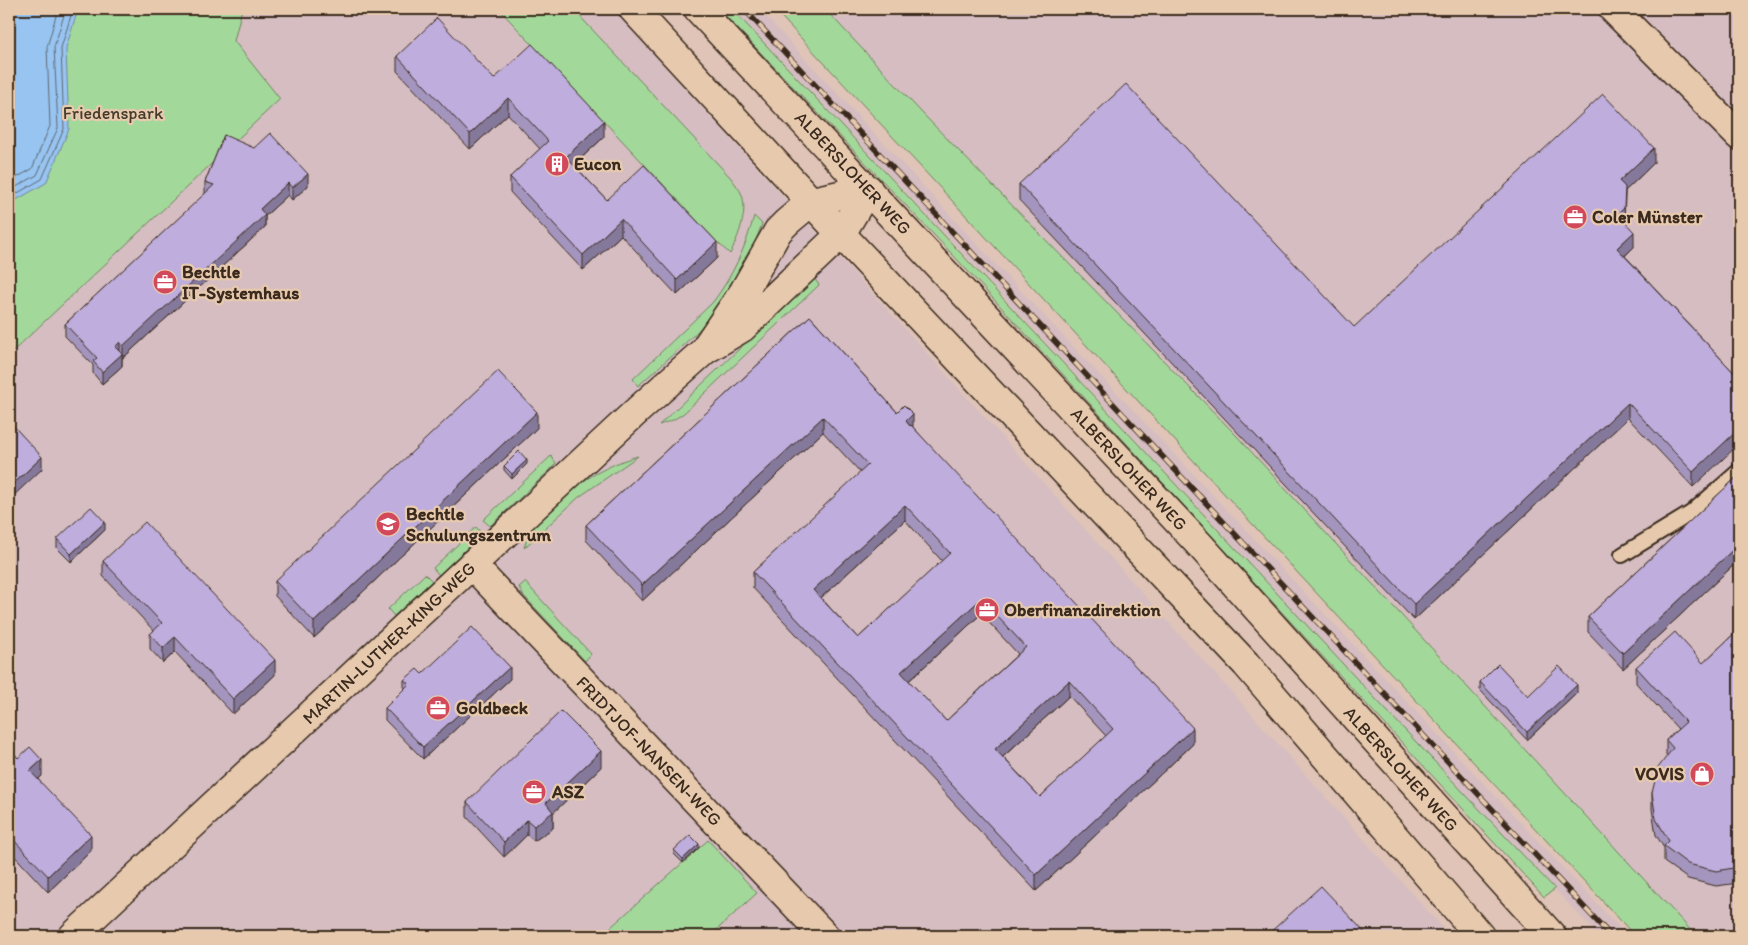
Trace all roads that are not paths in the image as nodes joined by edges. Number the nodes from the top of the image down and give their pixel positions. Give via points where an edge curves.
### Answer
1 (633, 9) edge
2 (698, 9) edge
3 (1613, 9) edge
4 (1739, 136) edge
5 (868, 189) junction
6 (812, 201) junction
7 (841, 234) junction
8 (704, 350) junction
9 (1739, 471) edge
10 (1622, 555) dead end
11 (473, 566) junction
12 (73, 936) edge
13 (825, 936) edge
14 (1480, 936) edge
15 (1552, 936) edge

1 - 6 main road
2 - 5 main road, ALBERSLOHER WEG
3 - 4 main road
5 - 6 main road, MARTIN-LUTHER-KING-WEG
5 - 7 main road, MARTIN-LUTHER-KING-WEG
5 - 15 main road, ALBERSLOHER WEG via 1199,544
6 - 7 main road
6 - 8 main road, MARTIN-LUTHER-KING-WEG via 778,231 744,291
7 - 8 main road, MARTIN-LUTHER-KING-WEG via 742,328
7 - 14 main road via 1246,664
8 - 11 main road, MARTIN-LUTHER-KING-WEG
9 - 10 lane via 1691,513
11 - 12 main road, MARTIN-LUTHER-KING-WEG
11 - 13 main road, FRIDTJOF-NANSEN-WEG

